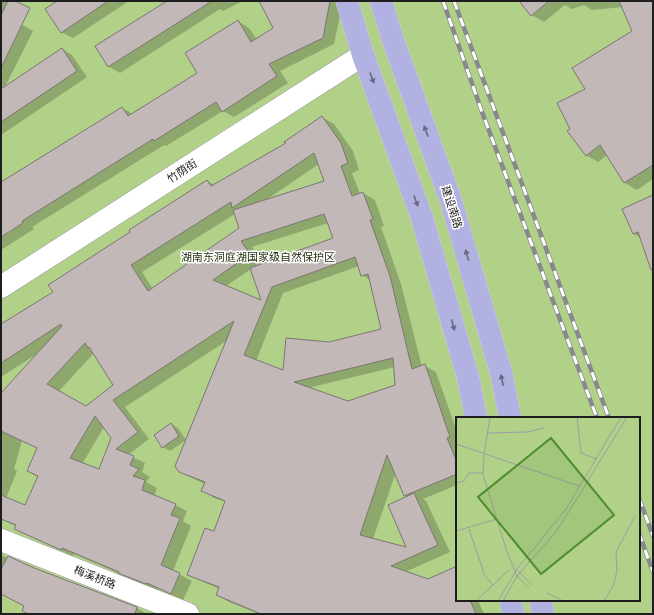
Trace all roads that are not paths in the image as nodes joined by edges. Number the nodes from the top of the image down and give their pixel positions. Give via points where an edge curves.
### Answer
1 (347, 1) edge
2 (381, 1) edge
3 (363, 55) junction
4 (1, 287) edge
5 (476, 417) edge
6 (510, 417) edge
7 (1, 540) edge
8 (511, 601) edge
9 (541, 601) edge
10 (188, 614) edge
11 (513, 614) edge
12 (543, 614) edge

1 - 3 main road
6 -> 2 main road, 建设南路 via 502,376 451,201
3 - 4 main road, 竹荫街
3 -> 5 main road via 422,218 468,377
7 - 10 main road, 梅溪桥路
8 - 11 main road
9 - 12 main road

